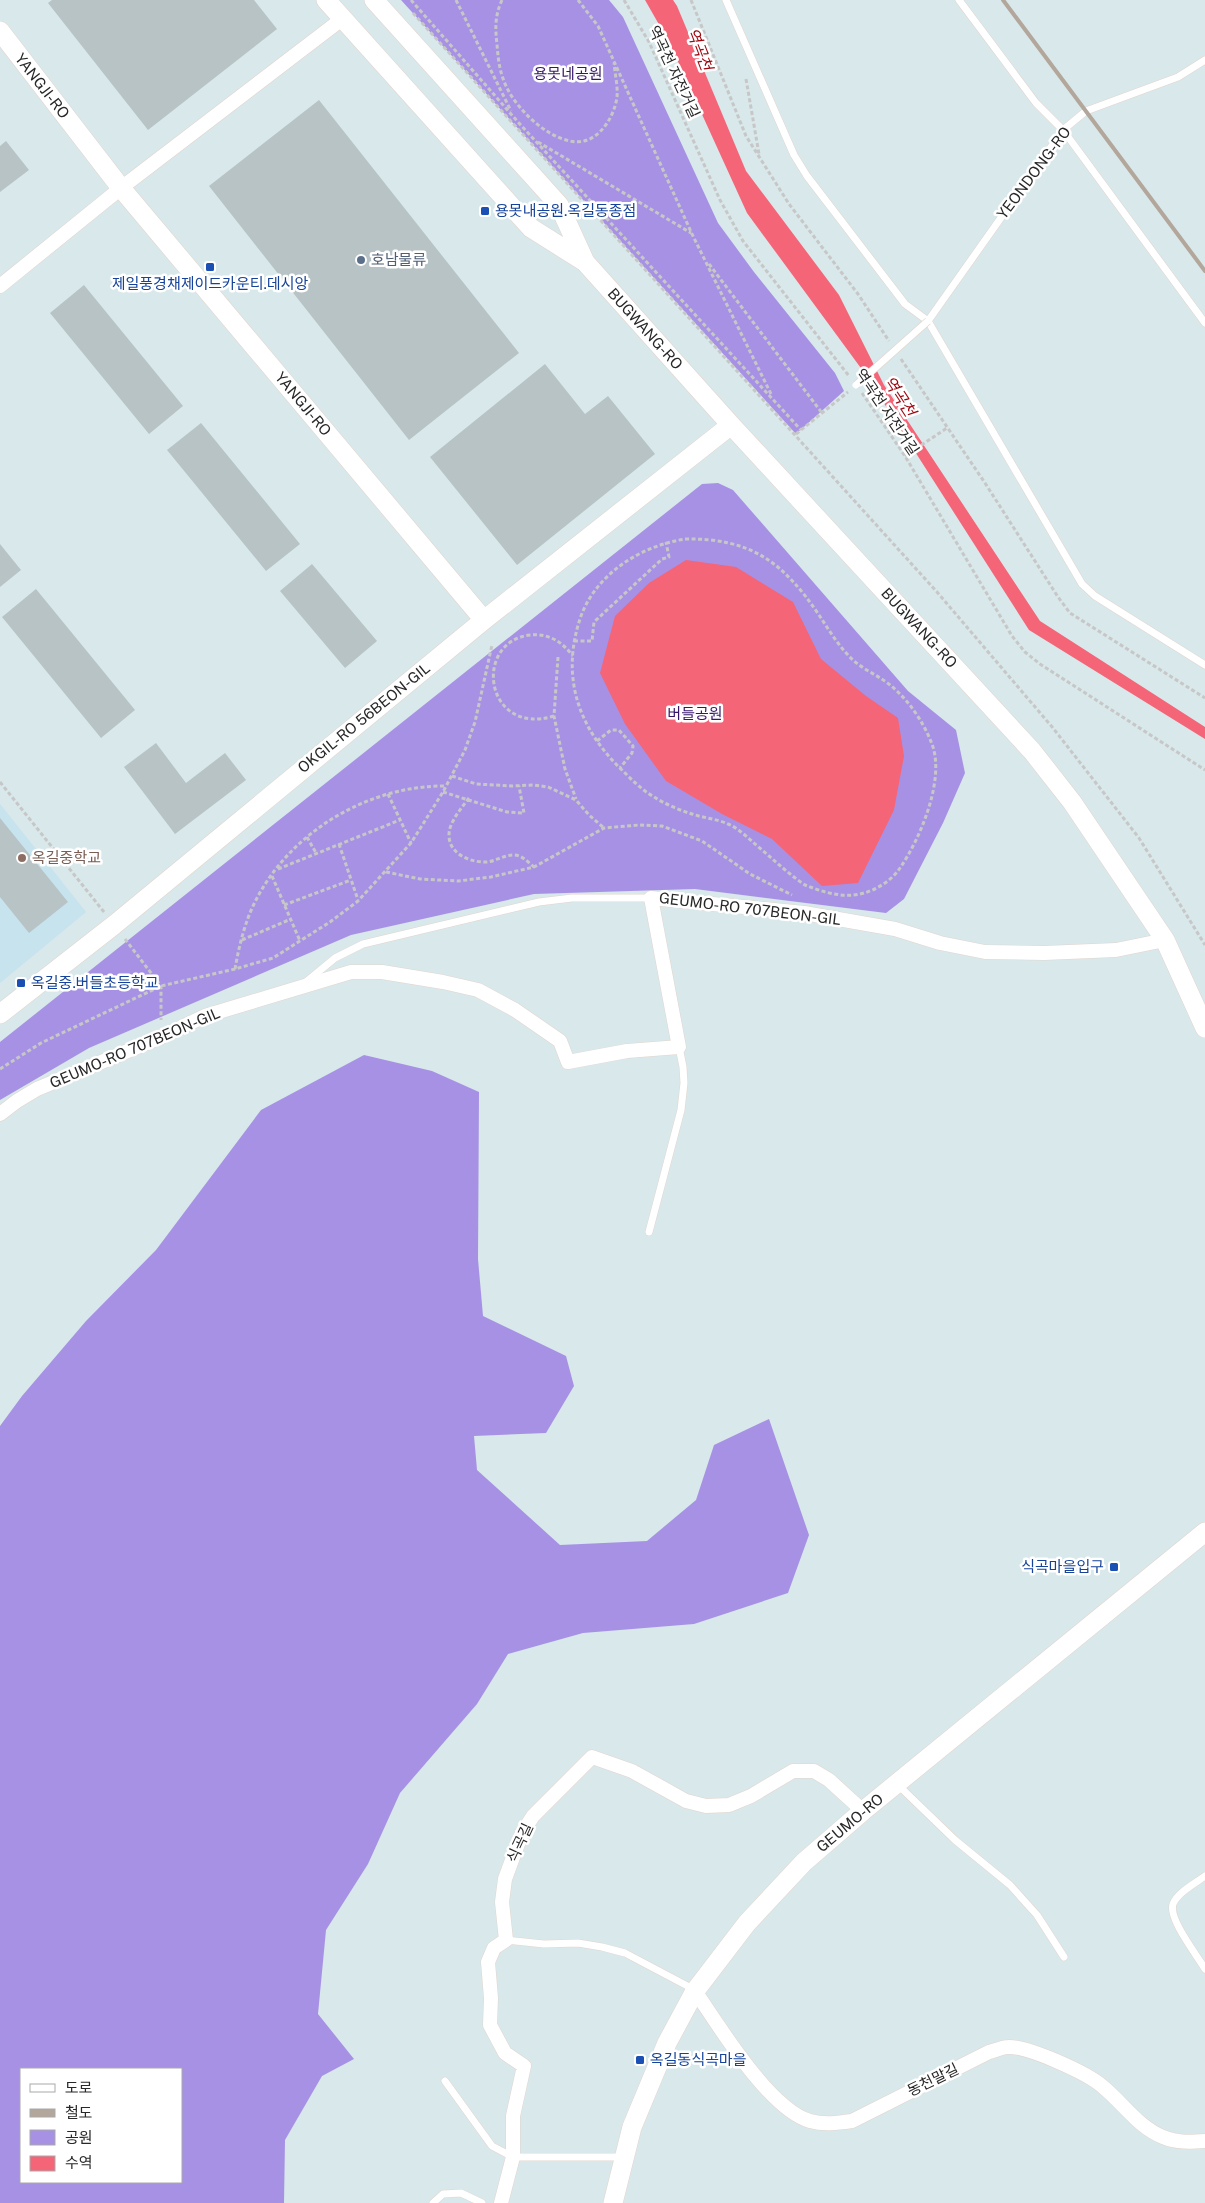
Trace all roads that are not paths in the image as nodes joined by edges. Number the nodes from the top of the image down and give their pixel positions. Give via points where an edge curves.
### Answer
1 (326, 0) edge
2 (374, 0) edge
3 (726, 0) edge
4 (959, 0) edge
5 (342, 19) junction
6 (0, 31) edge
7 (1205, 60) edge
8 (1063, 130) junction
9 (121, 188) junction
10 (585, 262) junction
11 (0, 286) edge
12 (928, 321) junction
13 (1205, 323) edge
14 (856, 385) road end
15 (731, 425) junction
16 (484, 620) junction
17 (1205, 665) edge
18 (651, 898) junction
19 (1165, 940) junction
20 (296, 990) junction
21 (0, 1014) edge
22 (1205, 1028) edge
23 (679, 1047) junction
24 (0, 1114) edge
25 (649, 1232) dead end
26 (1205, 1532) edge
27 (897, 1784) junction
28 (863, 1811) junction
29 (1205, 1876) edge
30 (506, 1940) junction
31 (1064, 1957) dead end
32 (1205, 1969) edge
33 (695, 1991) junction
34 (444, 2082) dead end
35 (1205, 2141) edge
36 (513, 2157) junction
37 (623, 2157) junction
38 (433, 2203) edge
39 (482, 2203) edge
40 (501, 2203) edge
41 (613, 2203) edge

1 - 5 main road, BUGWANG-RO
2 - 10 main road, BUGWANG-RO via 559,205
3 - 12 lane via 794,155 905,304
4 - 8 lane via 1036,103
5 - 9 street
5 - 10 main road, BUGWANG-RO via 531,228
6 - 9 main road, YANGJI-RO
7 - 8 lane, YEONDONG-RO via 1178,77 1086,111
8 - 12 lane, YEONDONG-RO
8 - 13 lane
9 - 11 street
9 - 16 main road, YANGJI-RO
10 - 15 main road, BUGWANG-RO
12 - 14 lane, YEONDONG-RO, bridge
12 - 17 lane via 1082,584 1095,596
15 - 16 main road, OKGIL-RO 56BEON-GIL
15 - 19 main road, BUGWANG-RO via 1032,751 1072,802
16 - 21 main road, OKGIL-RO 56BEON-GIL via 114,925
18 - 19 street, GEUMO-RO 707BEON-GIL via 804,913 895,929 985,952 1116,950
18 - 20 lane via 572,898 539,902 363,944 335,958
18 - 23 street, GEUMO-RO 707BEON-GIL
19 - 22 main road, BUGWANG-RO
20 - 23 street, GEUMO-RO 707BEON-GIL via 351,972 382,972 478,990 515,1010 560,1041 568,1062 627,1051
20 - 24 street, GEUMO-RO 707BEON-GIL via 205,1016 37,1090
23 - 25 lane via 683,1067 681,1110
26 - 27 main road, GEUMO-RO
27 - 28 main road, GEUMO-RO
27 - 31 lane via 955,1840 1010,1885 1037,1915
28 - 30 street, 식곡길 via 829,1780 814,1772 793,1771 729,1805 706,1806 686,1802 632,1771 592,1757 533,1816 522,1833 505,1879 502,1902
28 - 33 main road, GEUMO-RO via 772,1894
29 - 32 lane via 1178,1896 1173,1904 1173,1917
30 - 33 lane via 578,1944 626,1953
30 - 36 street via 494,1948 488,1962 490,2025 506,2053 524,2066 513,2116
33 - 35 street, 동천말길 via 769,2091 809,2121 830,2124 852,2121 990,2052 1007,2047 1024,2050 1081,2072 1102,2085 1145,2128 1164,2138
33 - 37 main road, GEUMO-RO via 667,2043
34 - 36 lane via 492,2146
36 - 37 lane
36 - 40 street
37 - 41 main road, GEUMO-RO
38 - 39 lane via 443,2194 461,2193

